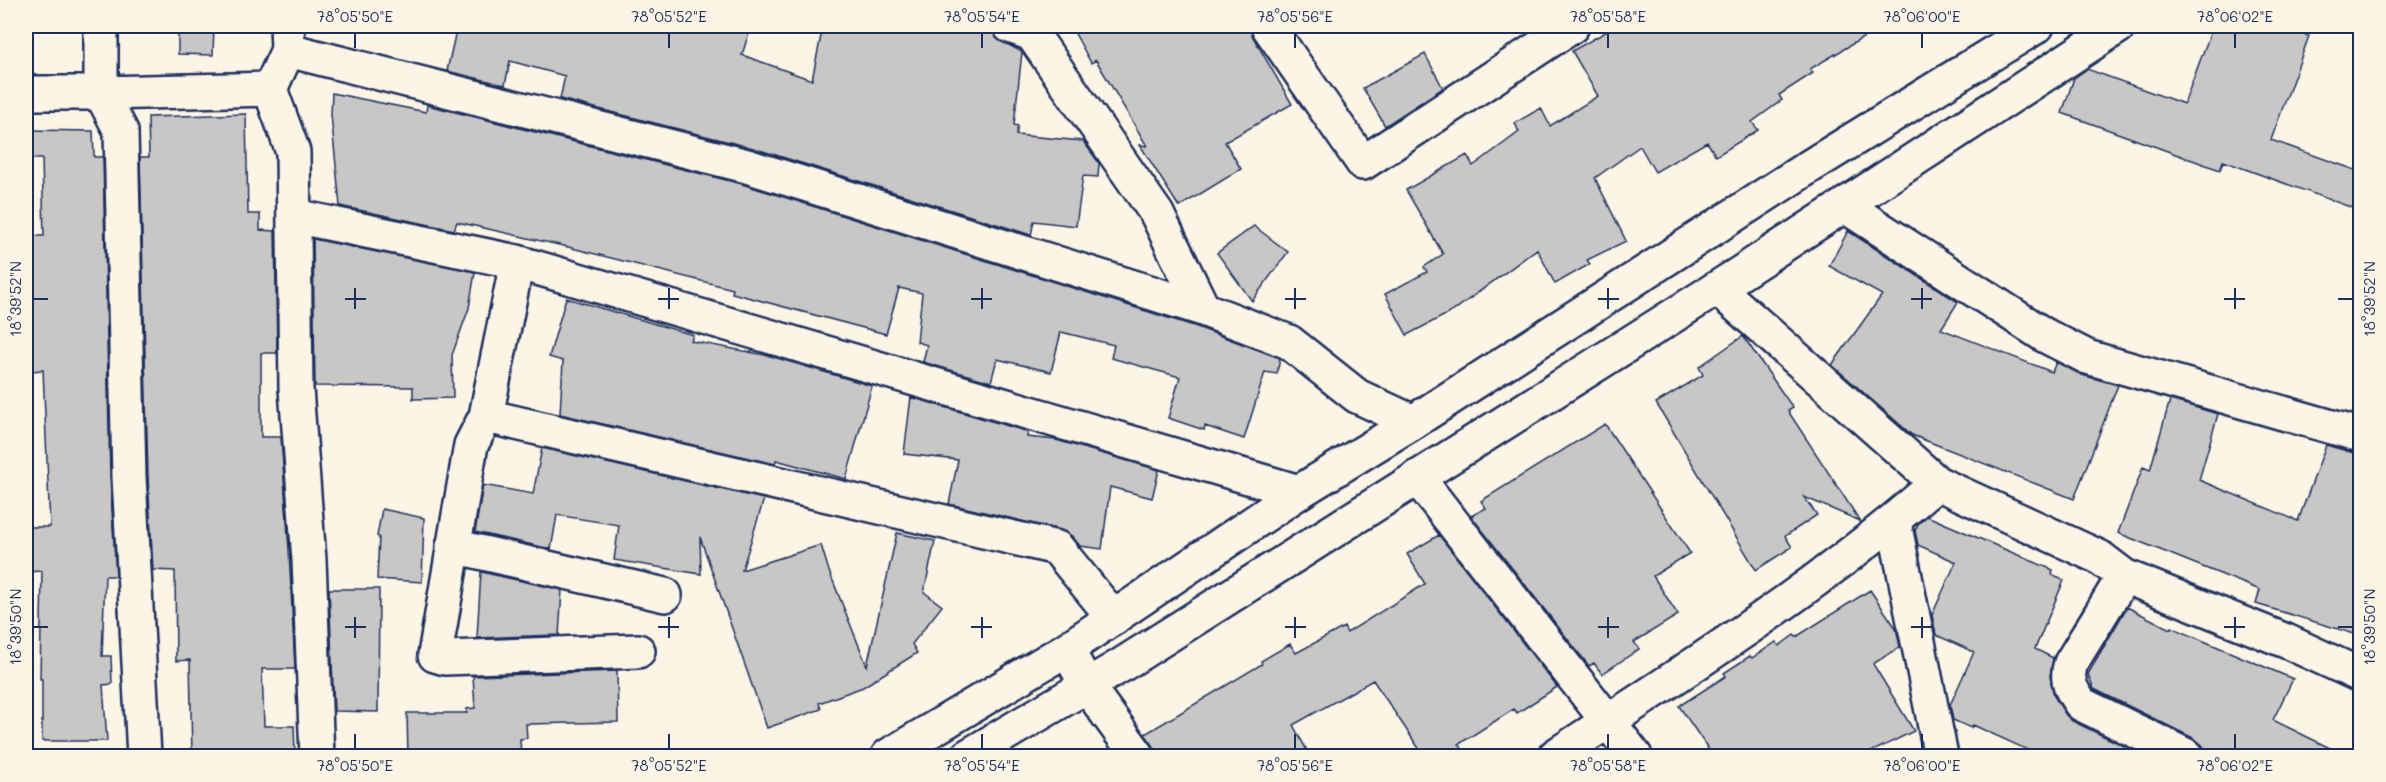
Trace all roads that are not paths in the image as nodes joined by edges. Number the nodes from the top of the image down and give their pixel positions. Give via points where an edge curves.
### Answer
1 (101, 26) edge
2 (1268, 26) edge
3 (1572, 26) edge
4 (2037, 26) edge
5 (2119, 26) edge
6 (1024, 28) edge
7 (288, 38) edge
8 (270, 89) junction
9 (26, 93) edge
10 (101, 93) junction
11 (1845, 206) junction
12 (294, 216) junction
13 (517, 262) junction
14 (1717, 288) junction
15 (1203, 309) junction
16 (486, 417) junction
17 (1413, 422) junction
18 (2361, 435) edge
19 (1417, 477) junction
20 (1938, 483) junction
21 (1299, 492) junction
22 (1893, 522) junction
23 (453, 546) junction
24 (2124, 576) junction
25 (665, 595) dead end
26 (1114, 618) junction
27 (1067, 649) junction
28 (638, 651) dead end
29 (2361, 675) edge
30 (1087, 686) junction
31 (1608, 721) junction
32 (144, 756) edge
33 (317, 756) edge
34 (888, 756) edge
35 (968, 756) edge
36 (1138, 756) edge
37 (1555, 756) edge
38 (1635, 756) edge
39 (1941, 756) edge
40 (2187, 756) edge

1 - 10 street
2 - 3 street via 1363,163
4 - 17 street via 1804,170
5 - 11 street
6 - 15 street via 1156,214
7 - 8 street
7 - 15 street via 747,166
8 - 10 street
8 - 12 street via 293,152
9 - 10 street
10 - 32 street via 121,131 129,477
11 - 14 street
11 - 18 street via 2043,335 2088,357
12 - 13 street
12 - 33 street via 296,389 309,560
13 - 16 street
13 - 21 street
14 - 19 street
14 - 20 street
15 - 17 street via 1289,342 1357,396
16 - 23 street via 471,446
16 - 26 street via 1057,548
17 - 21 street
19 - 30 street
19 - 31 street
20 - 22 street
20 - 24 street via 2099,557
21 - 26 street
22 - 31 street via 1807,588
22 - 39 street
23 - 25 street
23 - 28 street via 435,656
24 - 29 street
24 - 40 street via 2071,663 2067,675 2071,689 2081,704
26 - 27 street
27 - 30 street
27 - 34 street
30 - 35 street
30 - 36 street
31 - 37 street
31 - 38 street

